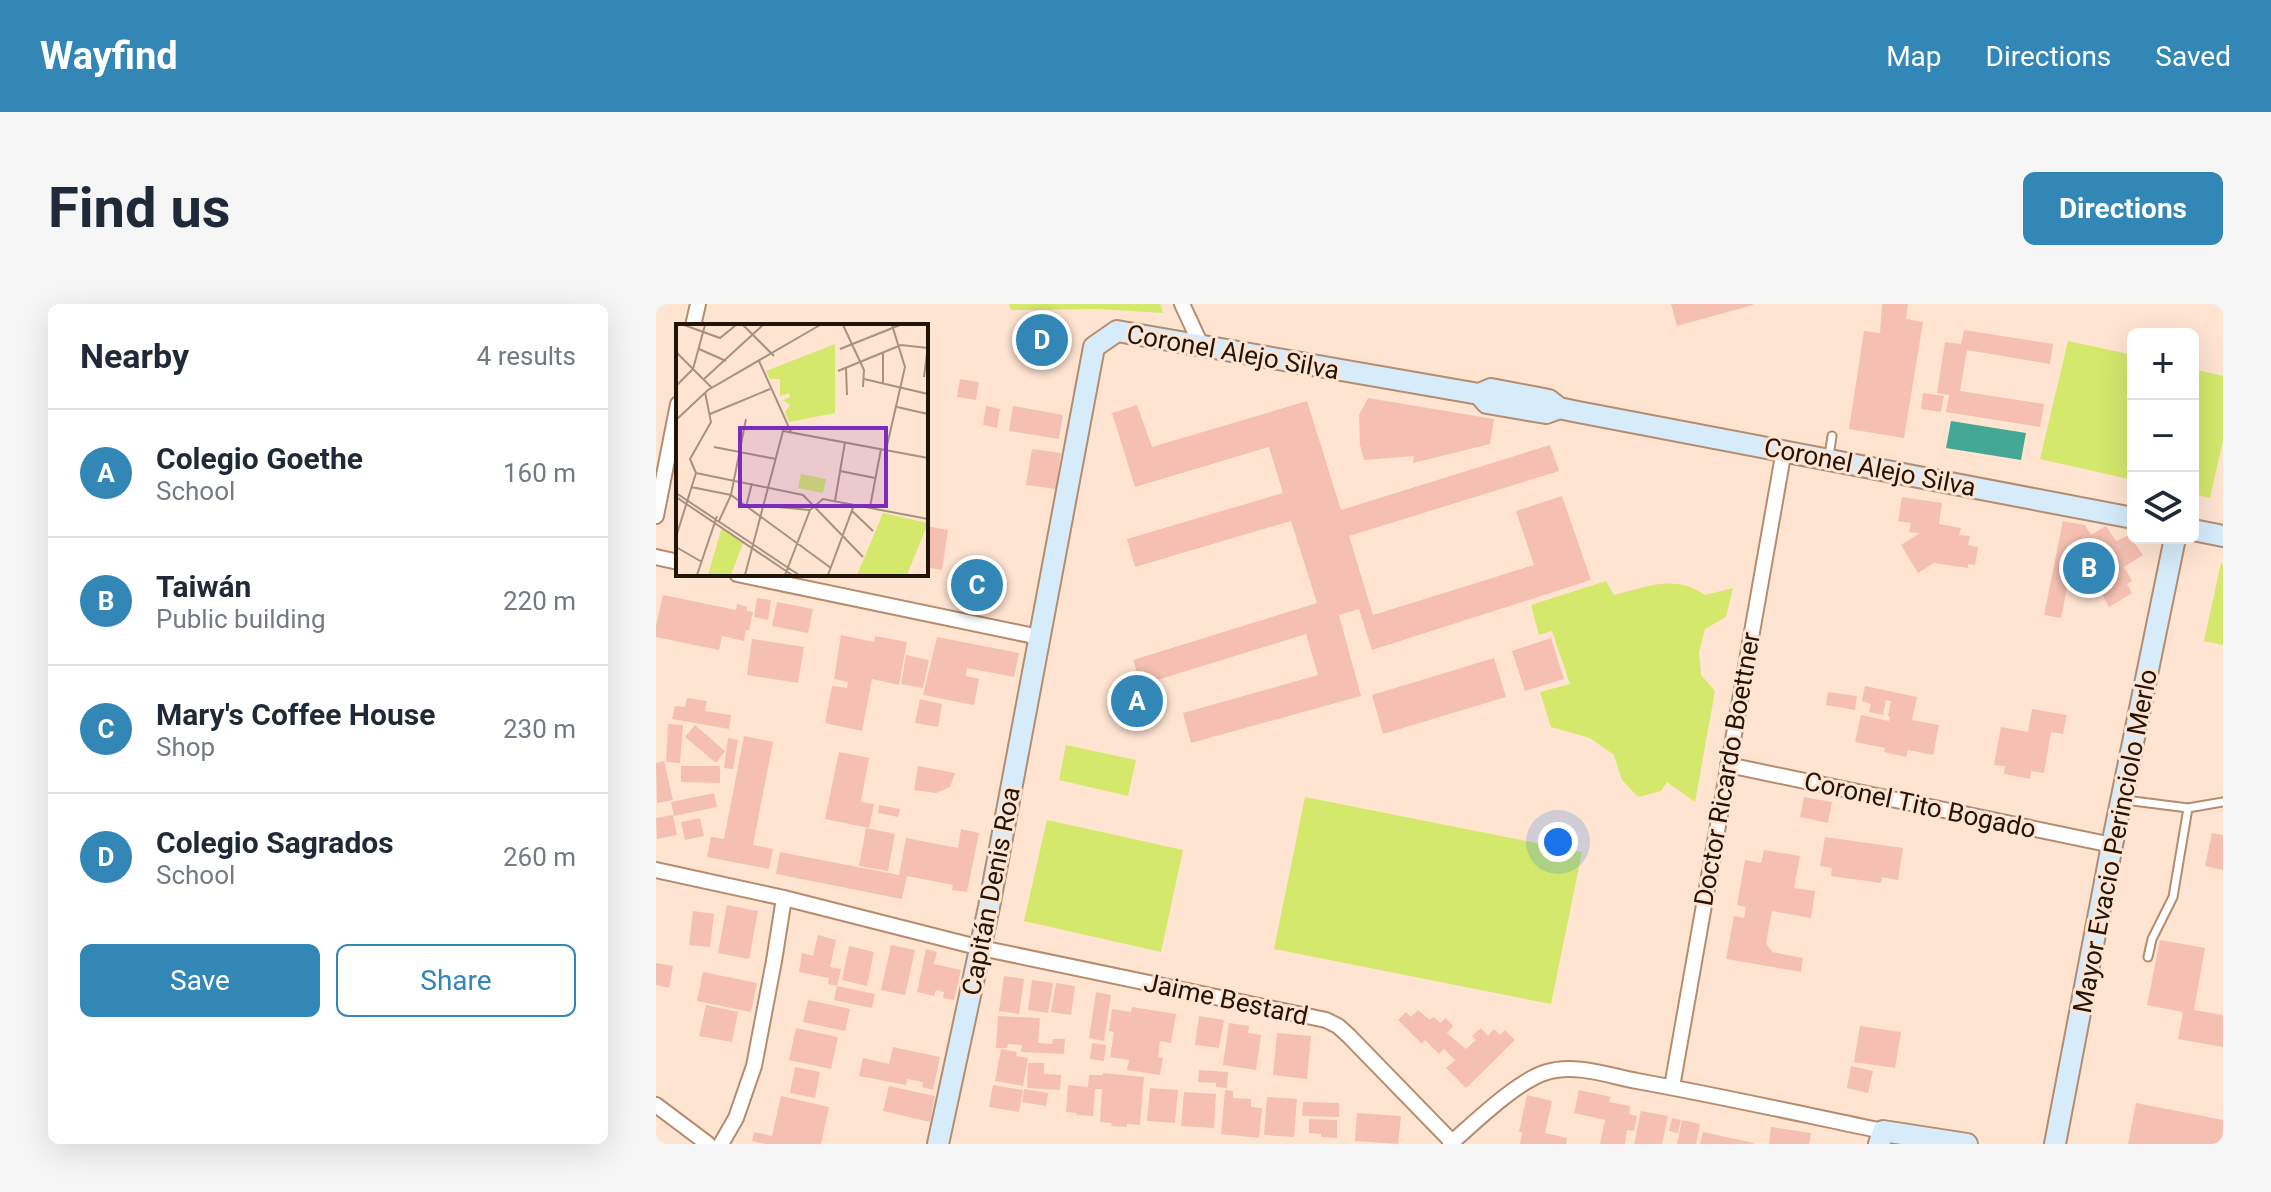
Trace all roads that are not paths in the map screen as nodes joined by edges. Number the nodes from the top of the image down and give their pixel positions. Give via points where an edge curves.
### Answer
1 (698, 304) edge
2 (1182, 304) edge
3 (693, 324) edge
4 (1201, 345) junction
5 (676, 414) edge
6 (1832, 436) dead end
7 (1784, 450) junction
8 (1828, 458) junction
9 (656, 516) edge
10 (2127, 517) edge
11 (2199, 531) edge
12 (2223, 536) edge
13 (2174, 544) edge
14 (656, 557) edge
15 (676, 562) edge
16 (747, 576) edge
17 (1039, 637) junction
18 (1728, 765) junction
19 (2123, 799) junction
20 (2223, 802) edge
21 (2188, 808) junction
22 (2112, 845) junction
23 (656, 870) edge
24 (784, 898) junction
25 (981, 948) junction
26 (2148, 957) dead end
27 (1672, 1087) junction
28 (656, 1105) edge
29 (1881, 1138) edge
30 (1452, 1143) edge
31 (708, 1144) edge
32 (721, 1144) edge
33 (938, 1144) edge
34 (1967, 1144) edge
35 (2055, 1144) edge

1 - 3 street
2 - 4 street
4 - 7 main road, Coronel Alejo Silva via 1479,394 1487,403 1546,413 1559,408
4 - 17 main road, Coronel Alejo Silva via 1117,331 1094,347
5 - 9 street
6 - 8 lane
7 - 8 main road, Coronel Alejo Silva
7 - 18 street, Doctor Ricardo Boettner
8 - 10 main road, Coronel Alejo Silva
11 - 12 main road
13 - 19 main road, Mayor Evacio Perinciolo Merlo
14 - 15 street
16 - 17 street
17 - 25 main road, Capitán Denis Roa
18 - 22 street, Coronel Tito Bogado
18 - 27 street, Doctor Ricardo Boettner
19 - 21 lane
19 - 22 main road, Mayor Evacio Perinciolo Merlo
20 - 21 lane
21 - 26 lane via 2173,897
22 - 35 main road, Mayor Evacio Perinciolo Merlo
23 - 24 street, Jaime Bestard
24 - 25 street, Jaime Bestard
24 - 32 street via 754,1066
25 - 30 street, Jaime Bestard via 1326,1020 1349,1036
25 - 33 main road, Capitán Denis Roa
27 - 29 street, Jaime Bestard
27 - 30 street, Jaime Bestard via 1571,1069 1546,1072 1523,1083
28 - 31 street
29 - 34 main road, Jaime Bestard

